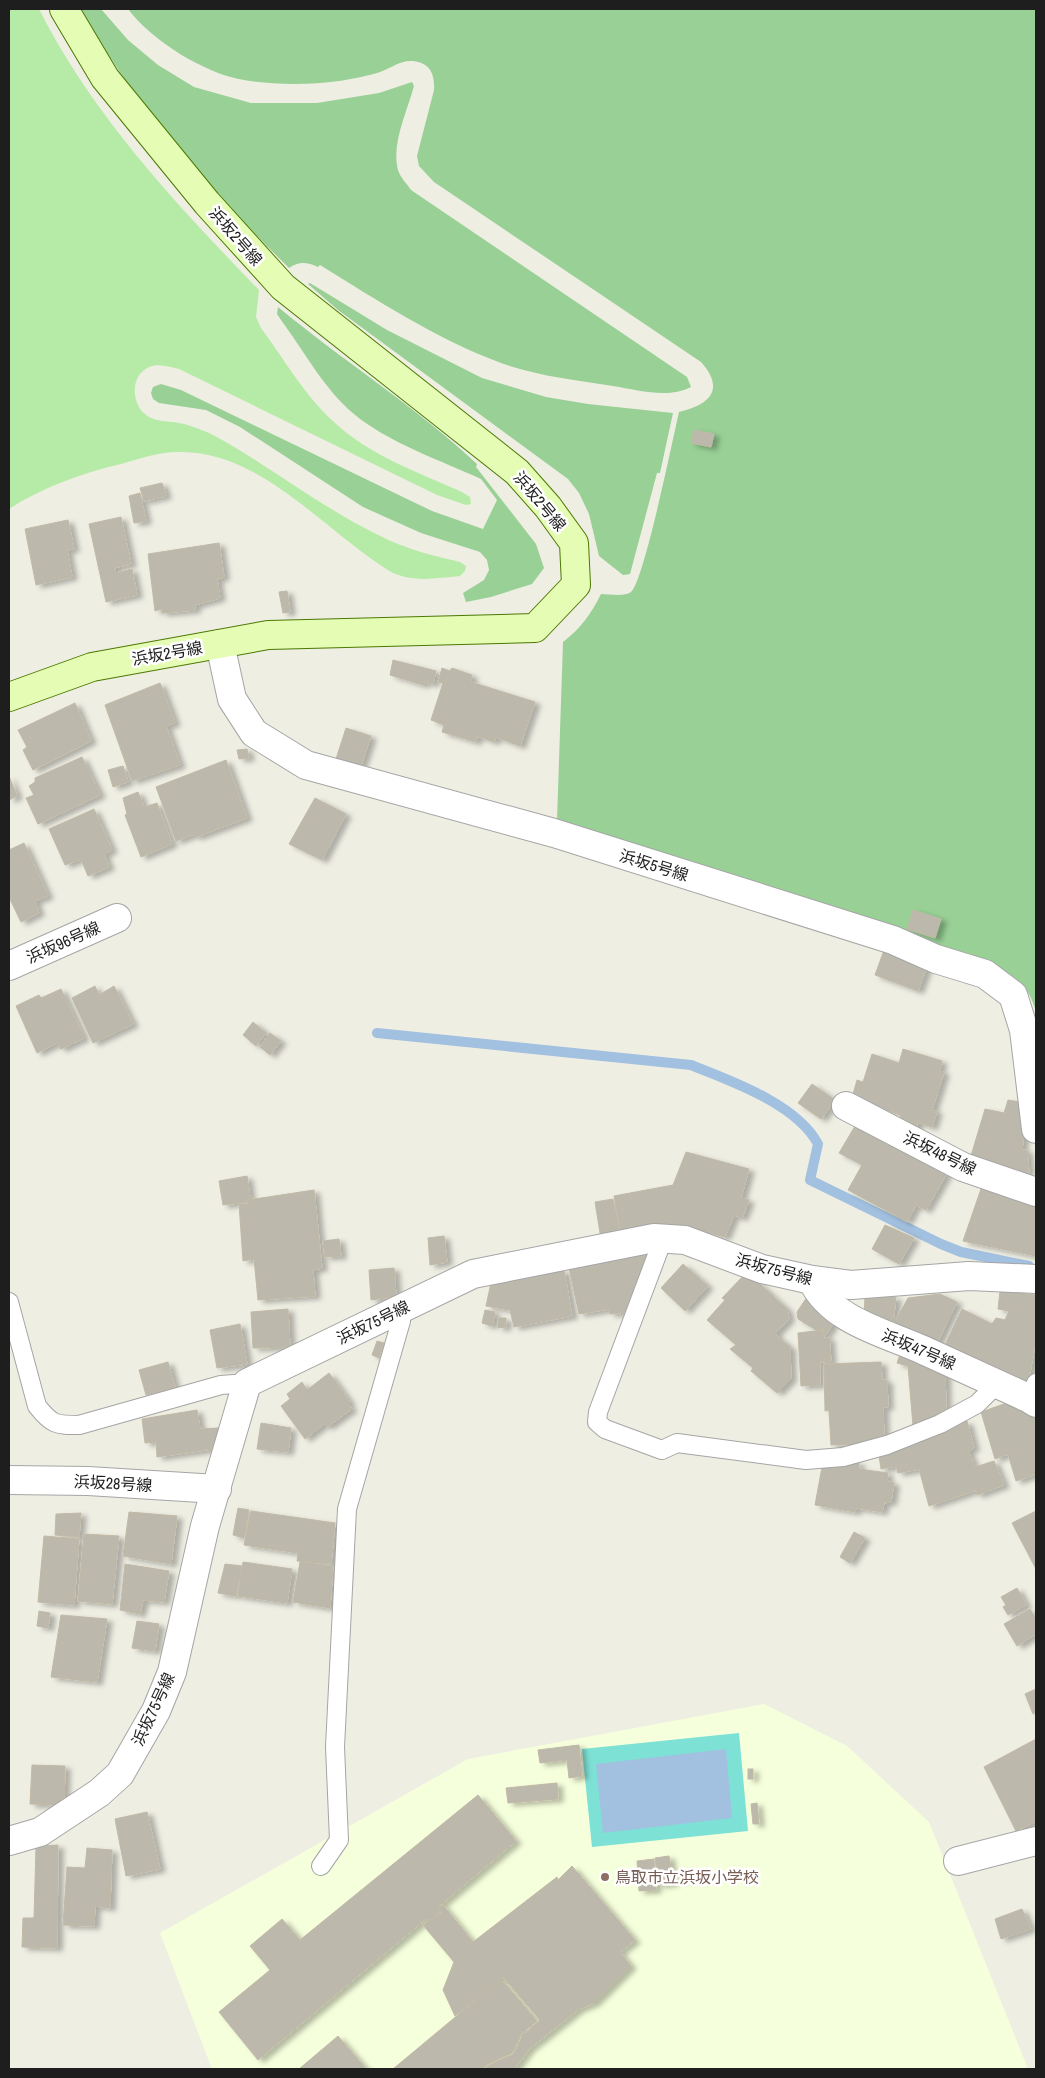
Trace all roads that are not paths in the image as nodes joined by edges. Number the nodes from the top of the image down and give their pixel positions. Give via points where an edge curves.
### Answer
1 (64, 9) edge
2 (220, 644) junction
3 (9, 697) edge
4 (117, 918) dead end
5 (9, 966) edge
6 (846, 1106) dead end
7 (1036, 1129) edge
8 (1036, 1192) edge
9 (663, 1238) junction
10 (1036, 1279) edge
11 (812, 1280) junction
12 (9, 1302) edge
13 (402, 1308) junction
14 (247, 1383) junction
15 (997, 1384) junction
16 (1035, 1396) edge
17 (9, 1480) edge
18 (217, 1489) junction
19 (9, 1841) edge
20 (1036, 1841) edge
21 (958, 1861) dead end
22 (321, 1866) dead end

1 - 2 street, 浜坂2号線 via 105,78 259,262 298,299 517,472 574,543 576,585 536,628 268,635
2 - 3 street, 浜坂2号線 via 92,667
2 - 7 street, 浜坂5号線 via 232,699 254,734 306,765 554,834 893,940 936,959 985,974 1014,995 1024,1030
4 - 5 street, 浜坂96号線
6 - 8 street, 浜坂48号線 via 963,1167
9 - 11 street, 浜坂75号線 via 685,1240 762,1269
9 - 13 street, 浜坂75号線 via 473,1274
9 - 15 lane via 598,1412 597,1422 605,1429 662,1450 677,1443 806,1460 844,1457 940,1424 977,1404
10 - 11 street, 浜坂75号線 via 969,1276 851,1285
11 - 15 street, 浜坂47号線 via 818,1293 865,1326
12 - 14 lane via 38,1406 56,1425 79,1425 222,1385
13 - 14 street, 浜坂75号線
13 - 22 lane via 347,1510 335,1747 340,1840
14 - 18 street, 浜坂75号線
15 - 16 street, 浜坂47号線
17 - 18 street, 浜坂28号線
18 - 19 street, 浜坂75号線 via 205,1526 172,1672 136,1749 120,1774 79,1808 40,1832
20 - 21 street

